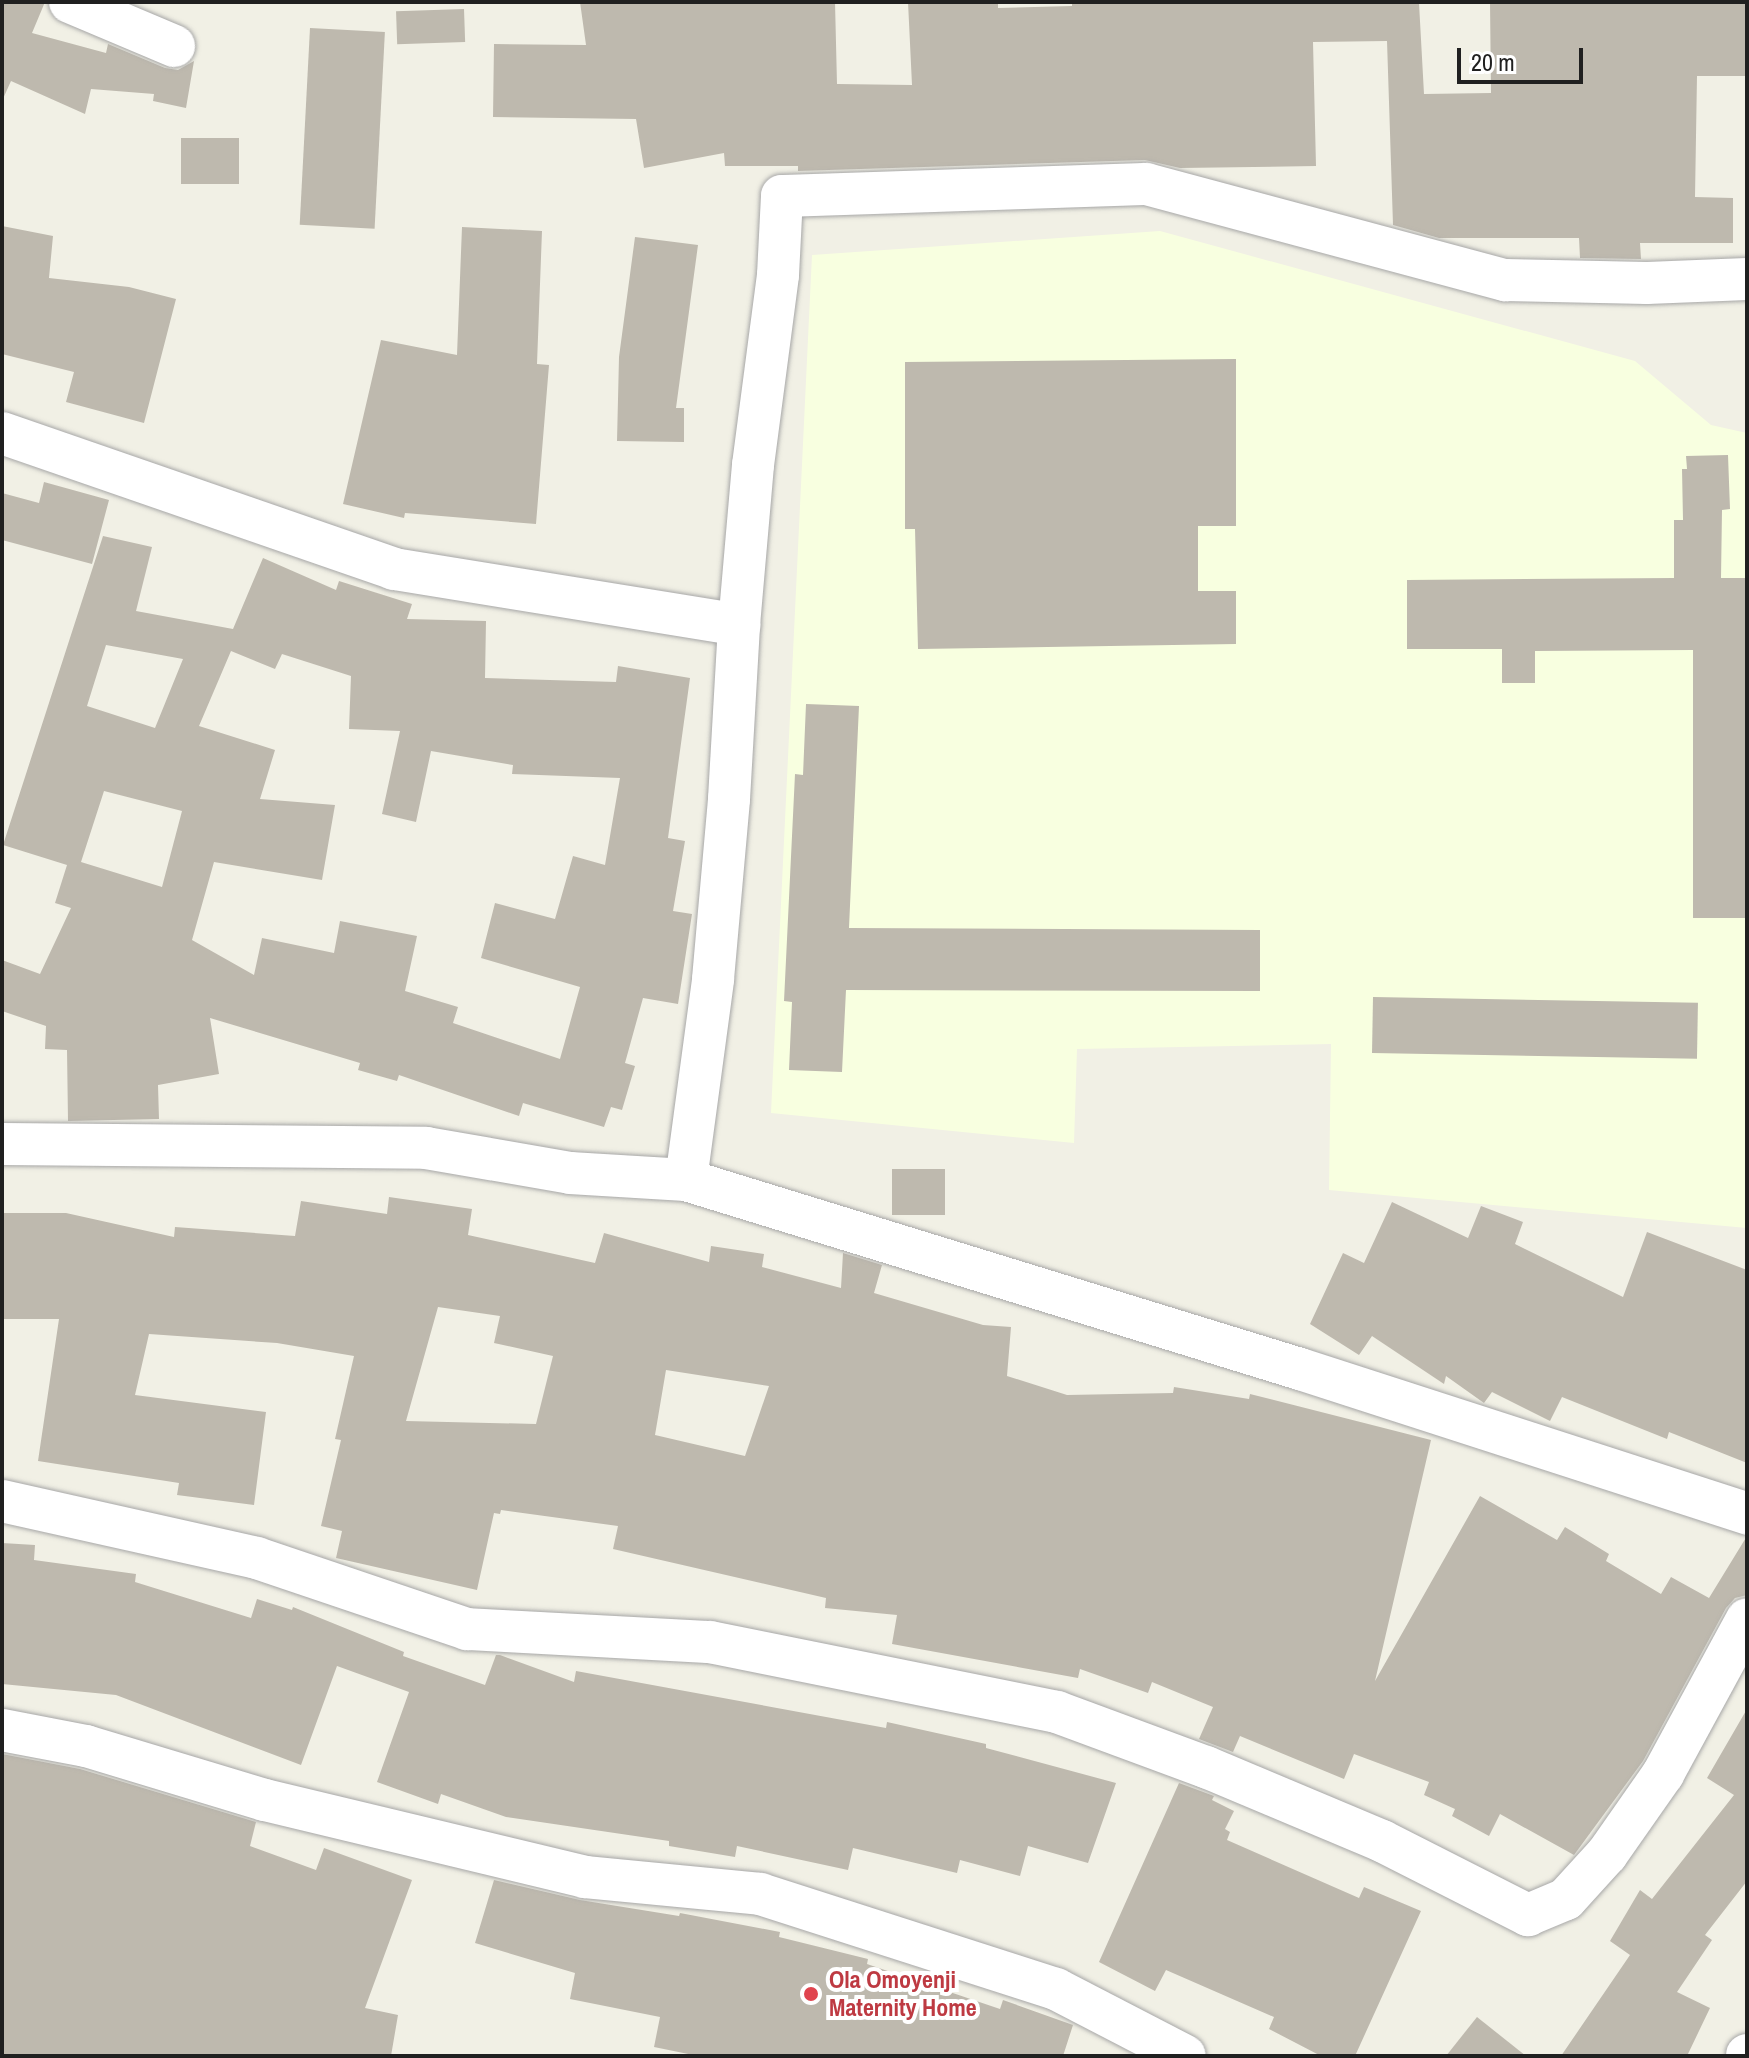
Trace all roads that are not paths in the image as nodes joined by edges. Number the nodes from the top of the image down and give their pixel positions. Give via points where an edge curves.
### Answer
1 (70, 2) edge
2 (174, 46) dead end
3 (1747, 279) edge
4 (2, 433) edge
5 (739, 625) junction
6 (2, 1144) edge
7 (686, 1180) junction
8 (2, 1501) edge
9 (1747, 1513) edge
10 (1747, 1619) edge
11 (2, 1730) edge
12 (1185, 2056) edge

1 - 2 street
3 - 5 street via 1505,280 1146,184 782,196
4 - 5 street via 394,569
5 - 7 street via 713,979
6 - 7 street via 426,1148 570,1173
7 - 9 street
8 - 10 street via 257,1558 467,1629 710,1642 1057,1712 1382,1841 1528,1915 1566,1899 1607,1854 1663,1774
11 - 12 street via 86,1746 265,1800 585,1877 760,1894 1056,1989

